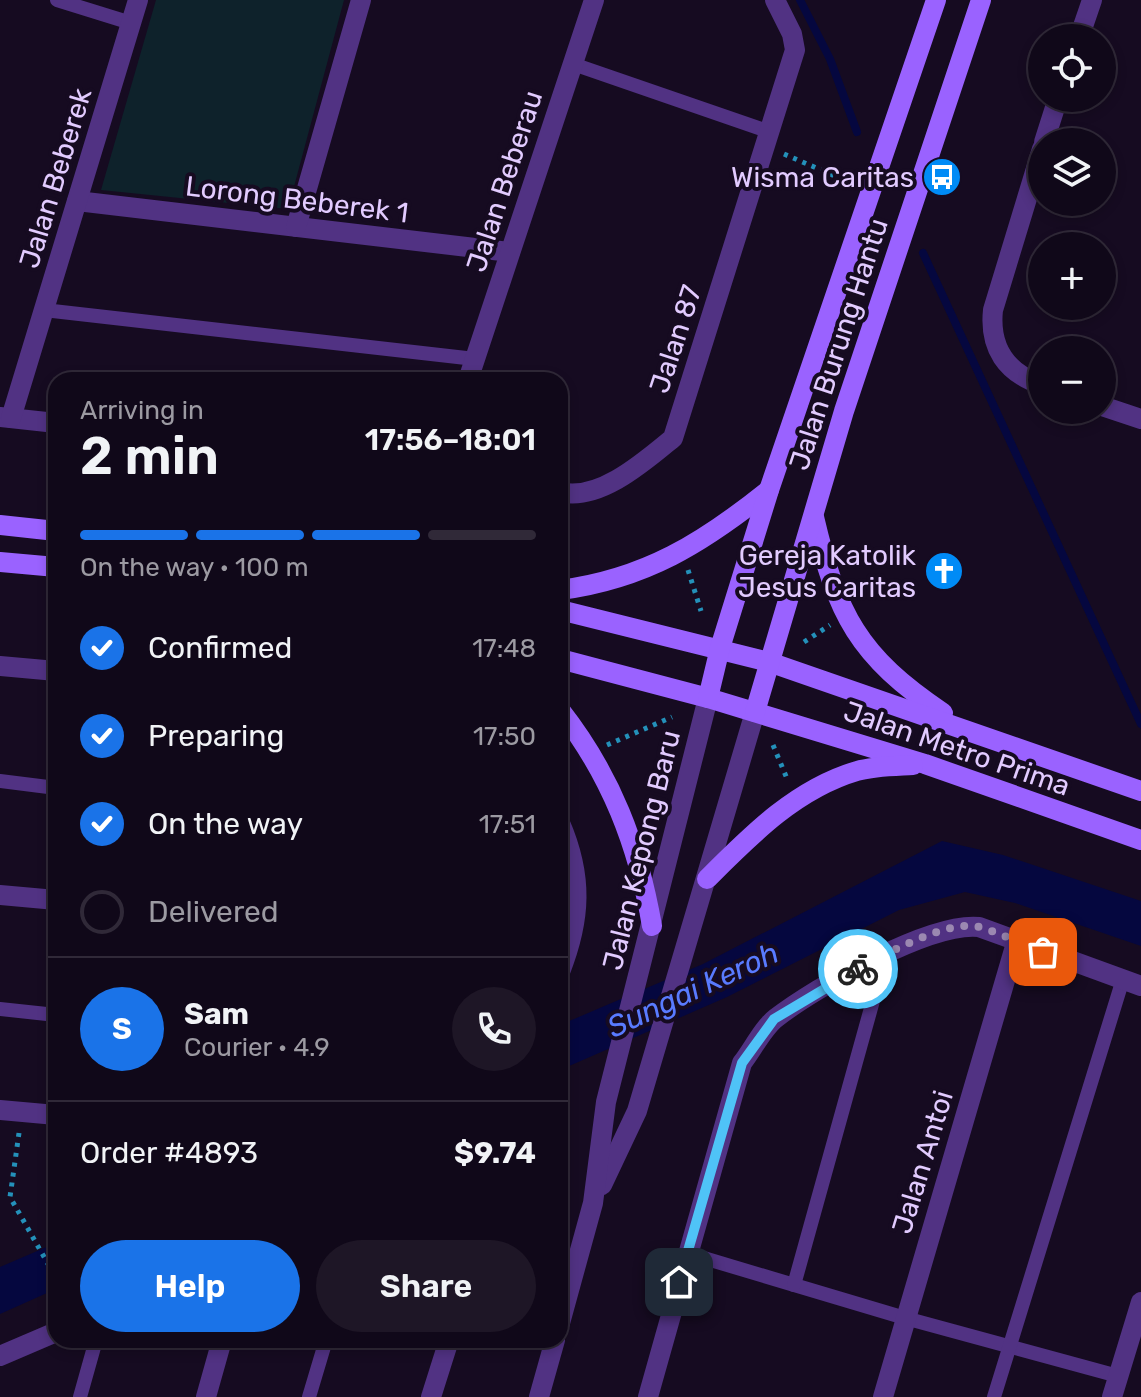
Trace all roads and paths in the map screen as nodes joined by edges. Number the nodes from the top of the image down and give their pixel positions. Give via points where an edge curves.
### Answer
1 (57, 0) edge
2 (138, 0) edge
3 (361, 0) edge
4 (594, 0) edge
5 (775, 0) edge
6 (936, 0) edge
7 (981, 0) edge
8 (1092, 0) edge
9 (131, 23) junction
10 (1084, 24) edge
11 (573, 64) junction
12 (768, 138) junction
13 (871, 191) junction
14 (1028, 195) edge
15 (77, 201) junction
16 (296, 227) junction
17 (510, 252) junction
18 (44, 310) junction
19 (475, 359) junction
20 (471, 372) edge
21 (1028, 380) edge
22 (1116, 411) edge
23 (5, 418) edge
24 (1141, 419) edge
25 (48, 422) edge
26 (769, 490) junction
27 (568, 494) edge
28 (813, 513) junction
29 (0, 525) edge
30 (48, 530) edge
31 (682, 552) junction
32 (0, 562) edge
33 (48, 566) edge
34 (568, 589) edge
35 (701, 611) dead end
36 (568, 612) edge
37 (845, 616) junction
38 (804, 642) dead end
39 (720, 648) junction
40 (568, 661) edge
41 (769, 662) junction
42 (0, 666) edge
43 (48, 670) edge
44 (708, 698) junction
45 (755, 712) junction
46 (672, 717) dead end
47 (568, 721) edge
48 (964, 727) junction
49 (773, 745) dead end
50 (591, 752) junction
51 (925, 764) junction
52 (0, 781) edge
53 (48, 787) edge
54 (1141, 791) edge
55 (795, 801) junction
56 (1141, 840) edge
57 (568, 855) edge
58 (707, 879) junction
59 (0, 895) edge
60 (48, 899) edge
61 (650, 932) junction
62 (1016, 943) junction
63 (568, 950) edge
64 (886, 954) junction
65 (1132, 982) edge
66 (0, 1009) edge
67 (48, 1014) edge
68 (0, 1110) edge
69 (21, 1112) junction
70 (48, 1114) edge
71 (593, 1203) junction
72 (687, 1253) junction
73 (48, 1264) edge
74 (794, 1285) junction
75 (568, 1294) edge
76 (1141, 1302) edge
77 (905, 1318) junction
78 (48, 1335) edge
79 (1008, 1346) junction
80 (94, 1348) edge
81 (220, 1348) edge
82 (324, 1348) edge
83 (446, 1348) edge
84 (553, 1348) edge
85 (0, 1356) edge
86 (1118, 1376) junction
87 (80, 1397) edge
88 (206, 1397) edge
89 (309, 1397) edge
90 (431, 1397) edge
91 (539, 1397) edge
92 (648, 1397) edge
93 (883, 1397) edge
94 (994, 1397) edge
95 (1112, 1397) edge

1 - 9 lane
2 - 9 street, Jalan Beberek
3 - 16 street
4 - 11 street, Jalan Beberau
5 - 12 street, Jalan 87 via 795,50
6 - 13 main road, Jalan Burung Hantu
7 - 28 main road, Jalan Burung Hantu
8 - 10 street
9 - 15 street, Jalan Beberek
11 - 12 lane
11 - 17 street, Jalan Beberau
12 - 13 path via 811,168
12 - 27 street, Jalan 87 via 673,438 627,477
13 - 26 main road, Jalan Burung Hantu
14 - 21 street via 991,329 1004,363
15 - 16 street, Lorong Beberek 1
15 - 18 street, Jalan Beberek
16 - 17 street, Lorong Beberek 1
17 - 19 street, Jalan Beberau
18 - 19 lane
18 - 23 street, Jalan Beberek
19 - 20 street, Jalan Beberau
22 - 24 street
23 - 25 street
26 - 31 main road
26 - 39 main road, Jalan Burung Hantu
28 - 37 main road
28 - 41 main road, Jalan Burung Hantu
29 - 30 main road
31 - 34 main road via 608,583
31 - 35 path
32 - 33 main road
36 - 39 main road, Jalan Metro Prima
37 - 38 path
37 - 48 main road via 886,671
39 - 41 main road, Jalan Metro Prima
39 - 44 main road, Jalan Burung Hantu
40 - 44 main road, Jalan Metro Prima
41 - 45 main road, Jalan Burung Hantu
41 - 48 main road, Jalan Metro Prima
42 - 43 street
44 - 45 main road, Jalan Metro Prima
44 - 61 street, Jalan Kepong Baru
45 - 51 main road, Jalan Metro Prima
45 - 58 street, Jalan Kepong Baru
46 - 50 path
47 - 50 main road
48 - 54 main road, Jalan Metro Prima
49 - 55 path
50 - 61 main road via 633,840
51 - 55 main road via 859,770
51 - 56 main road, Jalan Metro Prima
52 - 53 lane
55 - 58 main road
57 - 63 street via 579,898
58 - 71 street, Jalan Kepong Baru via 637,1111
59 - 60 street
61 - 71 street, Jalan Kepong Baru via 606,1102
62 - 64 street via 962,925
62 - 65 street
62 - 77 street, Jalan Antoi
64 - 72 street via 774,1019 742,1063
64 - 74 lane
65 - 79 lane
66 - 67 lane
68 - 69 street
69 - 70 street
69 - 73 path via 10,1197
71 - 75 street, Jalan Kepong Baru
72 - 74 lane
72 - 92 street
74 - 77 lane
76 - 86 street
77 - 79 lane
77 - 93 street, Jalan Antoi
78 - 85 street
79 - 86 lane
79 - 94 lane
80 - 87 lane
81 - 88 street
82 - 89 lane
83 - 90 street
84 - 91 street
86 - 95 street

